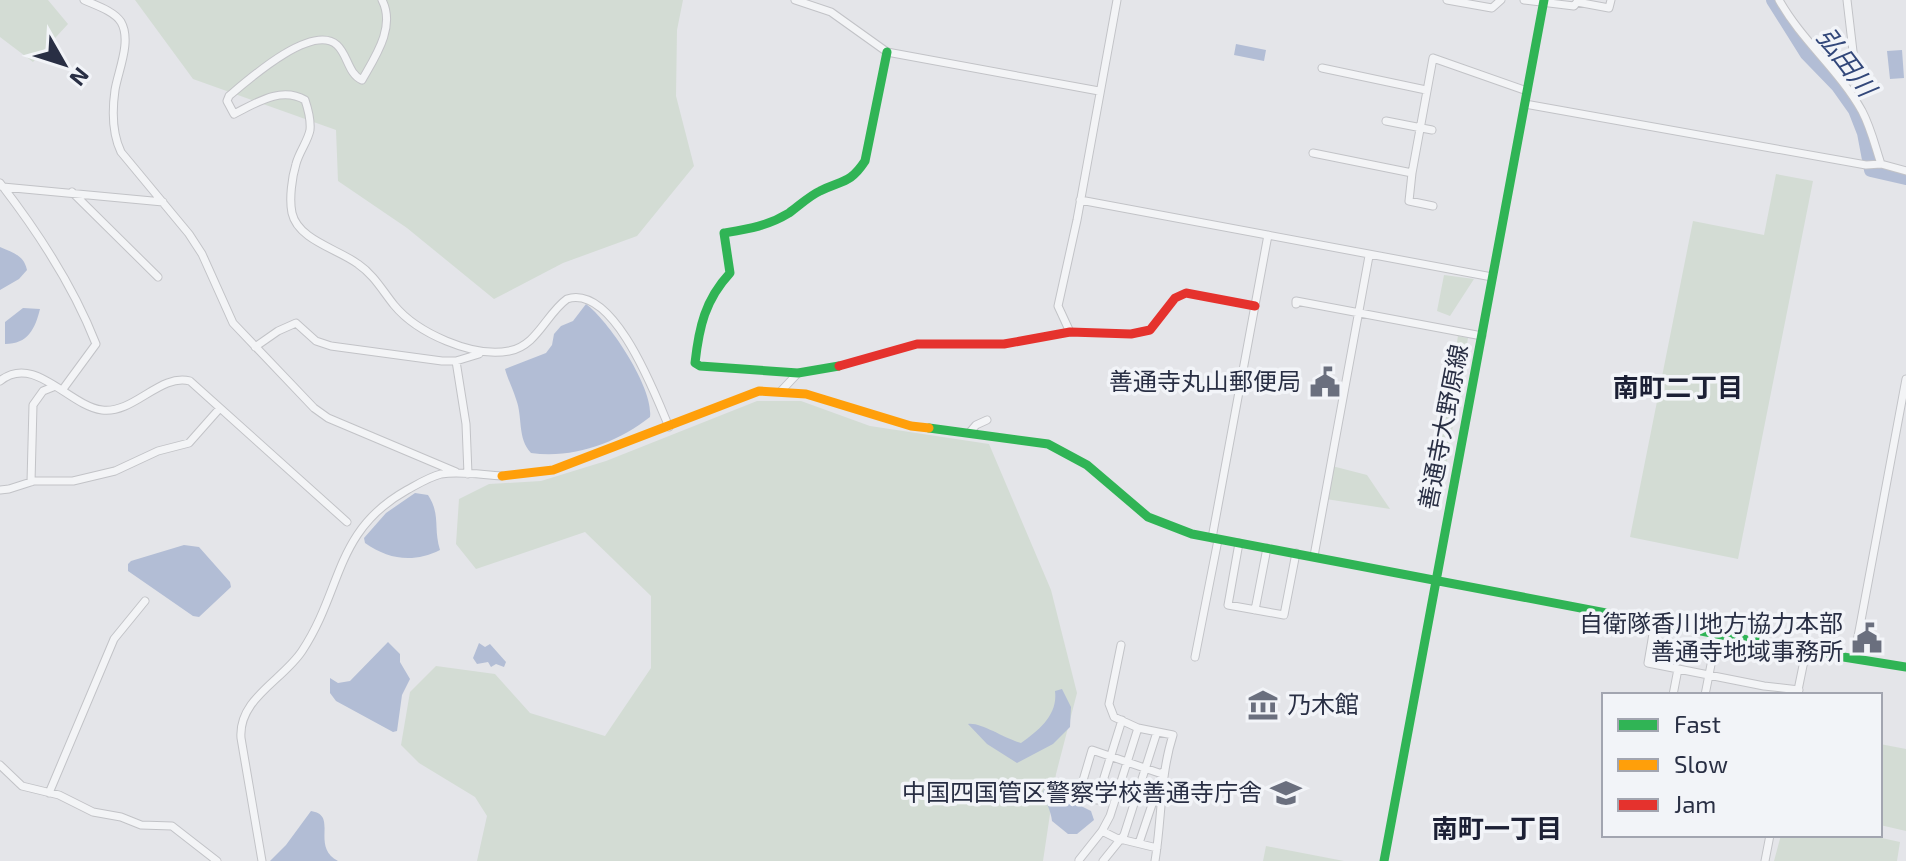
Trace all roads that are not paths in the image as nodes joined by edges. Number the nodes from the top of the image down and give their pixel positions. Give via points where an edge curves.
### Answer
1 (84, 0) edge
2 (382, 0) edge
3 (795, 0) edge
4 (1117, 0) edge
5 (1447, 0) edge
6 (1501, 0) edge
7 (1524, 0) edge
8 (1611, 0) edge
9 (1779, 0) edge
10 (1847, 0) edge
11 (1543, 1) edge
12 (887, 52) junction
13 (1322, 68) dead end
14 (1841, 80) junction
15 (1426, 90) junction
16 (1099, 91) junction
17 (1527, 91) junction
18 (1525, 104) junction
19 (1386, 121) dead end
20 (1419, 128) junction
21 (1432, 130) dead end
22 (1313, 153) dead end
23 (1879, 164) junction
24 (1906, 171) edge
25 (1412, 173) junction
26 (2, 185) edge
27 (72, 192) junction
28 (1080, 200) junction
29 (163, 202) junction
30 (1433, 206) dead end
31 (1268, 235) junction
32 (1369, 256) junction
33 (158, 277) dead end
34 (1492, 277) junction
35 (1296, 304) dead end
36 (1255, 306) junction
37 (1357, 313) junction
38 (1070, 332) junction
39 (1482, 336) junction
40 (255, 347) junction
41 (484, 353) junction
42 (456, 361) junction
43 (798, 373) junction
44 (1906, 379) edge
45 (0, 381) edge
46 (53, 387) junction
47 (63, 389) junction
48 (781, 391) junction
49 (220, 408) junction
50 (987, 420) dead end
51 (669, 427) junction
52 (970, 432) junction
53 (456, 472) junction
54 (468, 474) junction
55 (502, 476) joint
56 (31, 482) junction
57 (0, 490) edge
58 (347, 522) dead end
59 (1215, 539) junction
60 (1239, 543) junction
61 (1267, 548) junction
62 (1296, 553) junction
63 (1314, 556) junction
64 (1436, 580) junction
65 (145, 601) dead end
66 (1255, 610) junction
67 (1655, 622) junction
68 (1717, 634) junction
69 (1121, 645) dead end
70 (1806, 651) junction
71 (1195, 657) dead end
72 (1854, 658) junction
73 (1906, 667) edge
74 (1678, 669) junction
75 (1709, 675) junction
76 (1798, 692) edge
77 (1673, 693) edge
78 (1705, 693) edge
79 (1122, 720) junction
80 (1138, 728) junction
81 (1157, 732) junction
82 (1110, 757) junction
83 (1127, 764) junction
84 (0, 765) edge
85 (1144, 769) junction
86 (1163, 770) junction
87 (1082, 782) junction
88 (1101, 788) junction
89 (49, 793) junction
90 (1079, 794) dead end
91 (1117, 794) junction
92 (1097, 800) dead end
93 (1102, 831) junction
94 (1770, 837) edge
95 (1121, 839) junction
96 (1139, 843) junction
97 (1157, 848) junction
98 (1079, 860) edge
99 (217, 861) edge
100 (262, 861) edge
101 (1103, 861) edge
102 (1155, 861) edge
103 (1384, 861) edge
104 (1765, 861) edge

1 - 29 street via 121,21 124,48 115,91 115,140
2 - 41 street via 387,22 362,80 355,77 340,46 323,39 310,41 263,68 227,101 234,114 287,93 305,100 310,131 296,164 292,202 298,226 375,277 395,307 412,321 457,346
3 - 12 street via 831,12
4 - 16 street
5 - 6 street via 1492,8
7 - 11 street
8 - 11 street via 1609,8
9 - 14 street via 1804,39
10 - 14 street via 1854,60
11 - 17 street, 善通寺大野原線
12 - 16 street
12 - 43 street via 865,161 856,175 819,191 763,227 724,233 730,273 705,302 698,325 695,363 700,366
13 - 15 street
14 - 23 street via 1867,121
15 - 17 street via 1433,58
15 - 20 street
16 - 28 street
17 - 18 street, 善通寺大野原線
18 - 23 street
18 - 34 street, 善通寺大野原線
19 - 20 street
20 - 21 street
20 - 25 street
22 - 25 street
23 - 24 street
25 - 30 street via 1409,201
26 - 27 street
26 - 47 street via 44,243 96,344
27 - 29 street
27 - 33 street
28 - 31 street
28 - 38 street via 1058,306
29 - 40 street via 202,254 233,323
31 - 32 street
31 - 36 street
32 - 34 street
32 - 37 street
34 - 39 street, 善通寺大野原線
35 - 37 street
36 - 38 street via 1186,293 1175,298 1150,330
36 - 59 street
37 - 39 street
37 - 63 street
38 - 43 street via 1004,344 917,344 852,364
39 - 64 street, 善通寺大野原線
40 - 42 street via 296,323 316,341 331,346
40 - 53 street via 328,418
41 - 42 street
41 - 51 street via 528,343 560,304 581,297 611,316
42 - 54 street
43 - 48 street
44 - 72 street
45 - 46 street via 18,373
46 - 47 street
46 - 56 street via 33,405
47 - 49 street via 84,403 116,410 180,378
48 - 51 street via 759,391
48 - 52 street via 911,426
49 - 56 street via 189,443 115,471 73,481
49 - 58 street
50 - 52 street
51 - 55 street via 553,470
52 - 59 street via 1067,452 1148,517
53 - 54 street
53 - 100 street via 425,480 373,513 350,545 301,652 245,710 241,738
54 - 55 street
56 - 57 street
59 - 60 street
59 - 71 street
60 - 61 street
60 - 66 street via 1228,605
61 - 62 street
61 - 66 street
62 - 63 street
62 - 66 street via 1284,615
63 - 64 street
64 - 67 street
64 - 103 street, 善通寺大野原線
65 - 89 street via 114,639
67 - 68 street
67 - 74 street via 1648,663
68 - 70 street
68 - 75 street
69 - 79 street via 1109,704 1114,717
70 - 72 street
70 - 76 street
72 - 73 street
74 - 75 street
74 - 77 street
75 - 76 street
75 - 78 street
79 - 80 street
79 - 82 street
80 - 81 street
80 - 83 street
81 - 85 street
81 - 86 street via 1173,735
82 - 83 street
82 - 87 street via 1092,750
82 - 88 street
83 - 85 street
83 - 91 street
84 - 89 street via 22,786
85 - 86 street
85 - 95 street
86 - 96 street
86 - 97 street
87 - 88 street
87 - 90 street
88 - 91 street
88 - 92 street
89 - 99 street via 141,825 172,826
91 - 93 street
93 - 95 street
93 - 98 street
94 - 104 street
95 - 96 street
95 - 101 street
96 - 97 street
97 - 102 street

